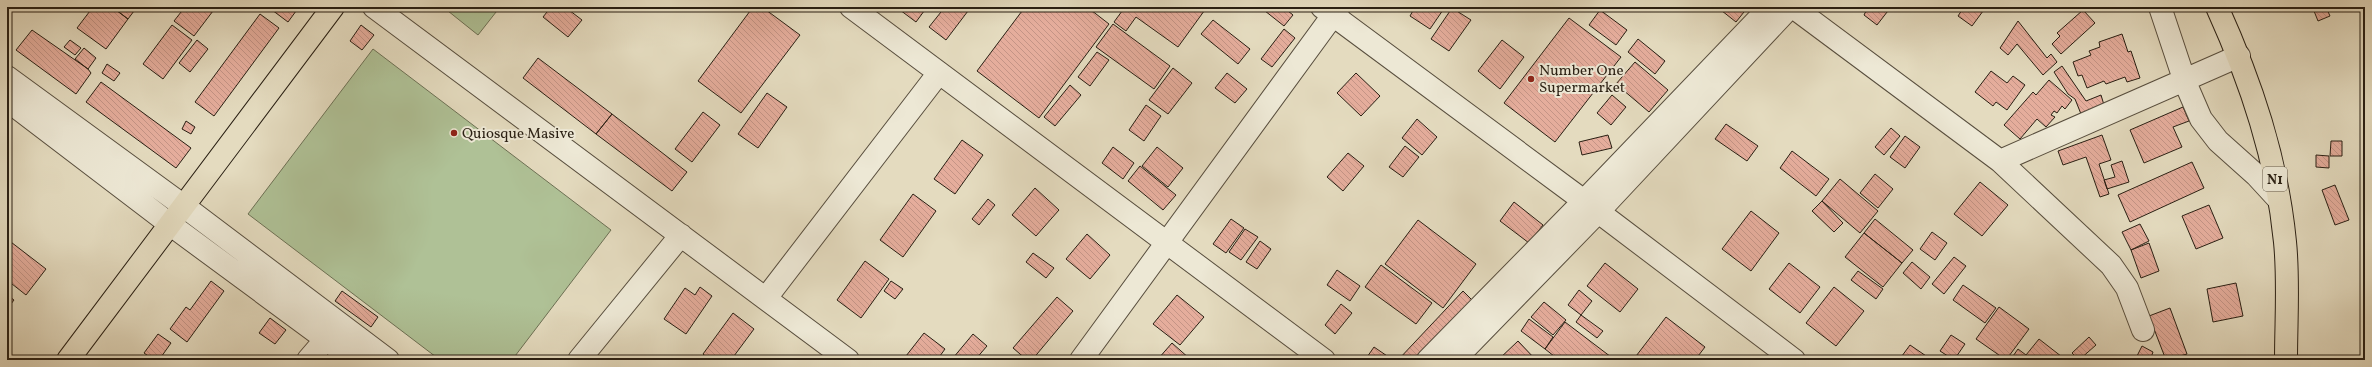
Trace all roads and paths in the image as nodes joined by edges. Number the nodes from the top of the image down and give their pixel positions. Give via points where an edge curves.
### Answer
1 (333, 7) edge
2 (374, 7) edge
3 (851, 7) edge
4 (1770, 7) edge
5 (1791, 7) edge
6 (2160, 7) edge
7 (2216, 7) edge
8 (1331, 10) edge
9 (2239, 56) junction
10 (938, 74) junction
11 (7, 77) edge
12 (2185, 82) junction
13 (7, 100) edge
14 (2000, 161) junction
15 (2279, 200) junction
16 (185, 207) junction
17 (1591, 207) junction
18 (170, 225) junction
19 (681, 235) junction
20 (1166, 243) junction
21 (766, 298) junction
22 (2143, 330) dead end
23 (326, 339) junction
24 (68, 360) edge
25 (308, 360) edge
26 (354, 360) edge
27 (388, 360) edge
28 (579, 360) edge
29 (848, 360) edge
30 (1081, 360) edge
31 (1324, 360) edge
32 (1428, 360) edge
33 (1454, 360) edge
34 (1794, 360) edge
35 (2286, 360) edge

1 - 16 main road
2 - 19 street
3 - 10 street
4 - 17 street
5 - 14 street
5 - 17 street
6 - 12 street
7 - 9 main road, N1
8 - 17 street
8 - 20 street
9 - 12 street
9 - 15 main road, N1 via 2267,138
10 - 20 street
10 - 21 street
11 - 16 street
12 - 14 street
12 - 15 street via 2201,119
13 - 18 street
14 - 22 street via 2111,265 2127,288
15 - 35 main road, N1 via 2287,279
16 - 18 main road
16 - 27 street
17 - 32 street
17 - 33 street
17 - 34 street
18 - 23 street
18 - 24 main road
19 - 21 street
19 - 28 street
20 - 30 street
20 - 31 street
21 - 29 street
23 - 25 street
23 - 26 street

